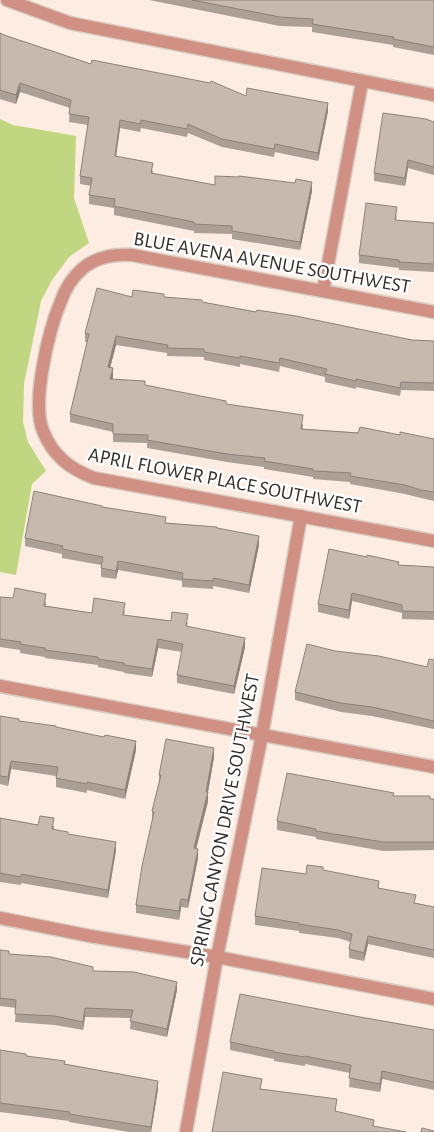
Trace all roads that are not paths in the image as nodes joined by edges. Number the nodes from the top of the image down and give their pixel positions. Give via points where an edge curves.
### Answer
1 (7, 0) edge
2 (362, 82) junction
3 (434, 95) edge
4 (323, 291) junction
5 (434, 312) edge
6 (45, 356) joint
7 (301, 516) junction
8 (434, 540) edge
9 (0, 686) edge
10 (262, 734) junction
11 (434, 766) edge
12 (0, 918) edge
13 (217, 957) junction
14 (434, 999) edge
15 (186, 1132) edge

1 - 2 street via 70,23
2 - 3 street
2 - 4 street
4 - 5 street, BLUE AVENA AVENUE SOUTHWEST
4 - 6 street, BLUE AVENA AVENUE SOUTHWEST via 116,254 83,268 70,282 61,300
6 - 7 street, APRIL FLOWER PLACE SOUTHWEST via 38,400 42,430 54,451 75,471 94,478
7 - 8 street, APRIL FLOWER PLACE SOUTHWEST
7 - 10 street, SPRING CANYON DRIVE SOUTHWEST
9 - 10 street
10 - 11 street
10 - 13 street, SPRING CANYON DRIVE SOUTHWEST
12 - 13 street
13 - 14 street
13 - 15 street, SPRING CANYON DRIVE SOUTHWEST

